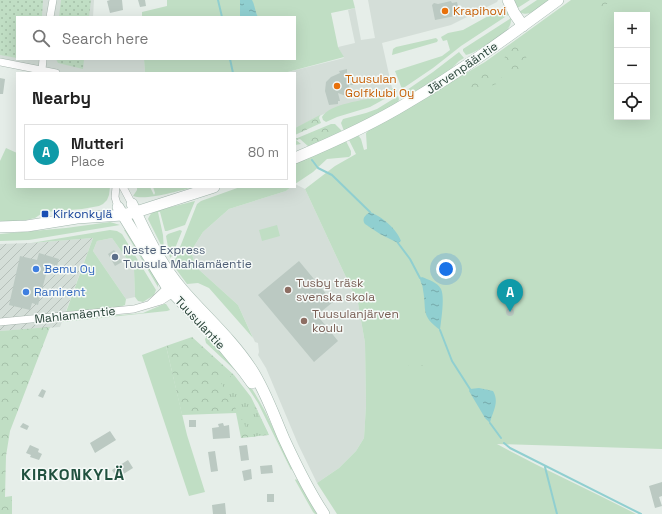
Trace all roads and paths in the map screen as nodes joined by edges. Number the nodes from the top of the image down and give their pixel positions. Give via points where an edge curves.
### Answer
1 (52, 0) edge
2 (508, 0) edge
3 (558, 0) edge
4 (50, 16) edge
5 (522, 26) junction
6 (44, 60) edge
7 (0, 62) edge
8 (42, 70) junction
9 (51, 72) edge
10 (296, 158) edge
11 (116, 188) edge
12 (124, 188) edge
13 (211, 188) edge
14 (134, 208) junction
15 (120, 211) junction
16 (0, 227) edge
17 (174, 287) junction
18 (0, 322) edge
19 (324, 514) edge

1 - 4 street
2 - 5 main road
3 - 5 main road, Järvenpääntie
5 - 10 main road, Järvenpääntie via 464,68 407,104 362,128
6 - 8 street
7 - 8 street
8 - 9 street
11 - 15 street via 115,197
12 - 14 street
13 - 14 main road
14 - 15 main road
14 - 17 main road, Tuusulantie
15 - 16 main road via 27,226
15 - 17 main road, Tuusulantie
17 - 18 street, Mahlamäentie via 149,306
17 - 19 main road, Tuusulantie via 242,355 273,408 299,472

